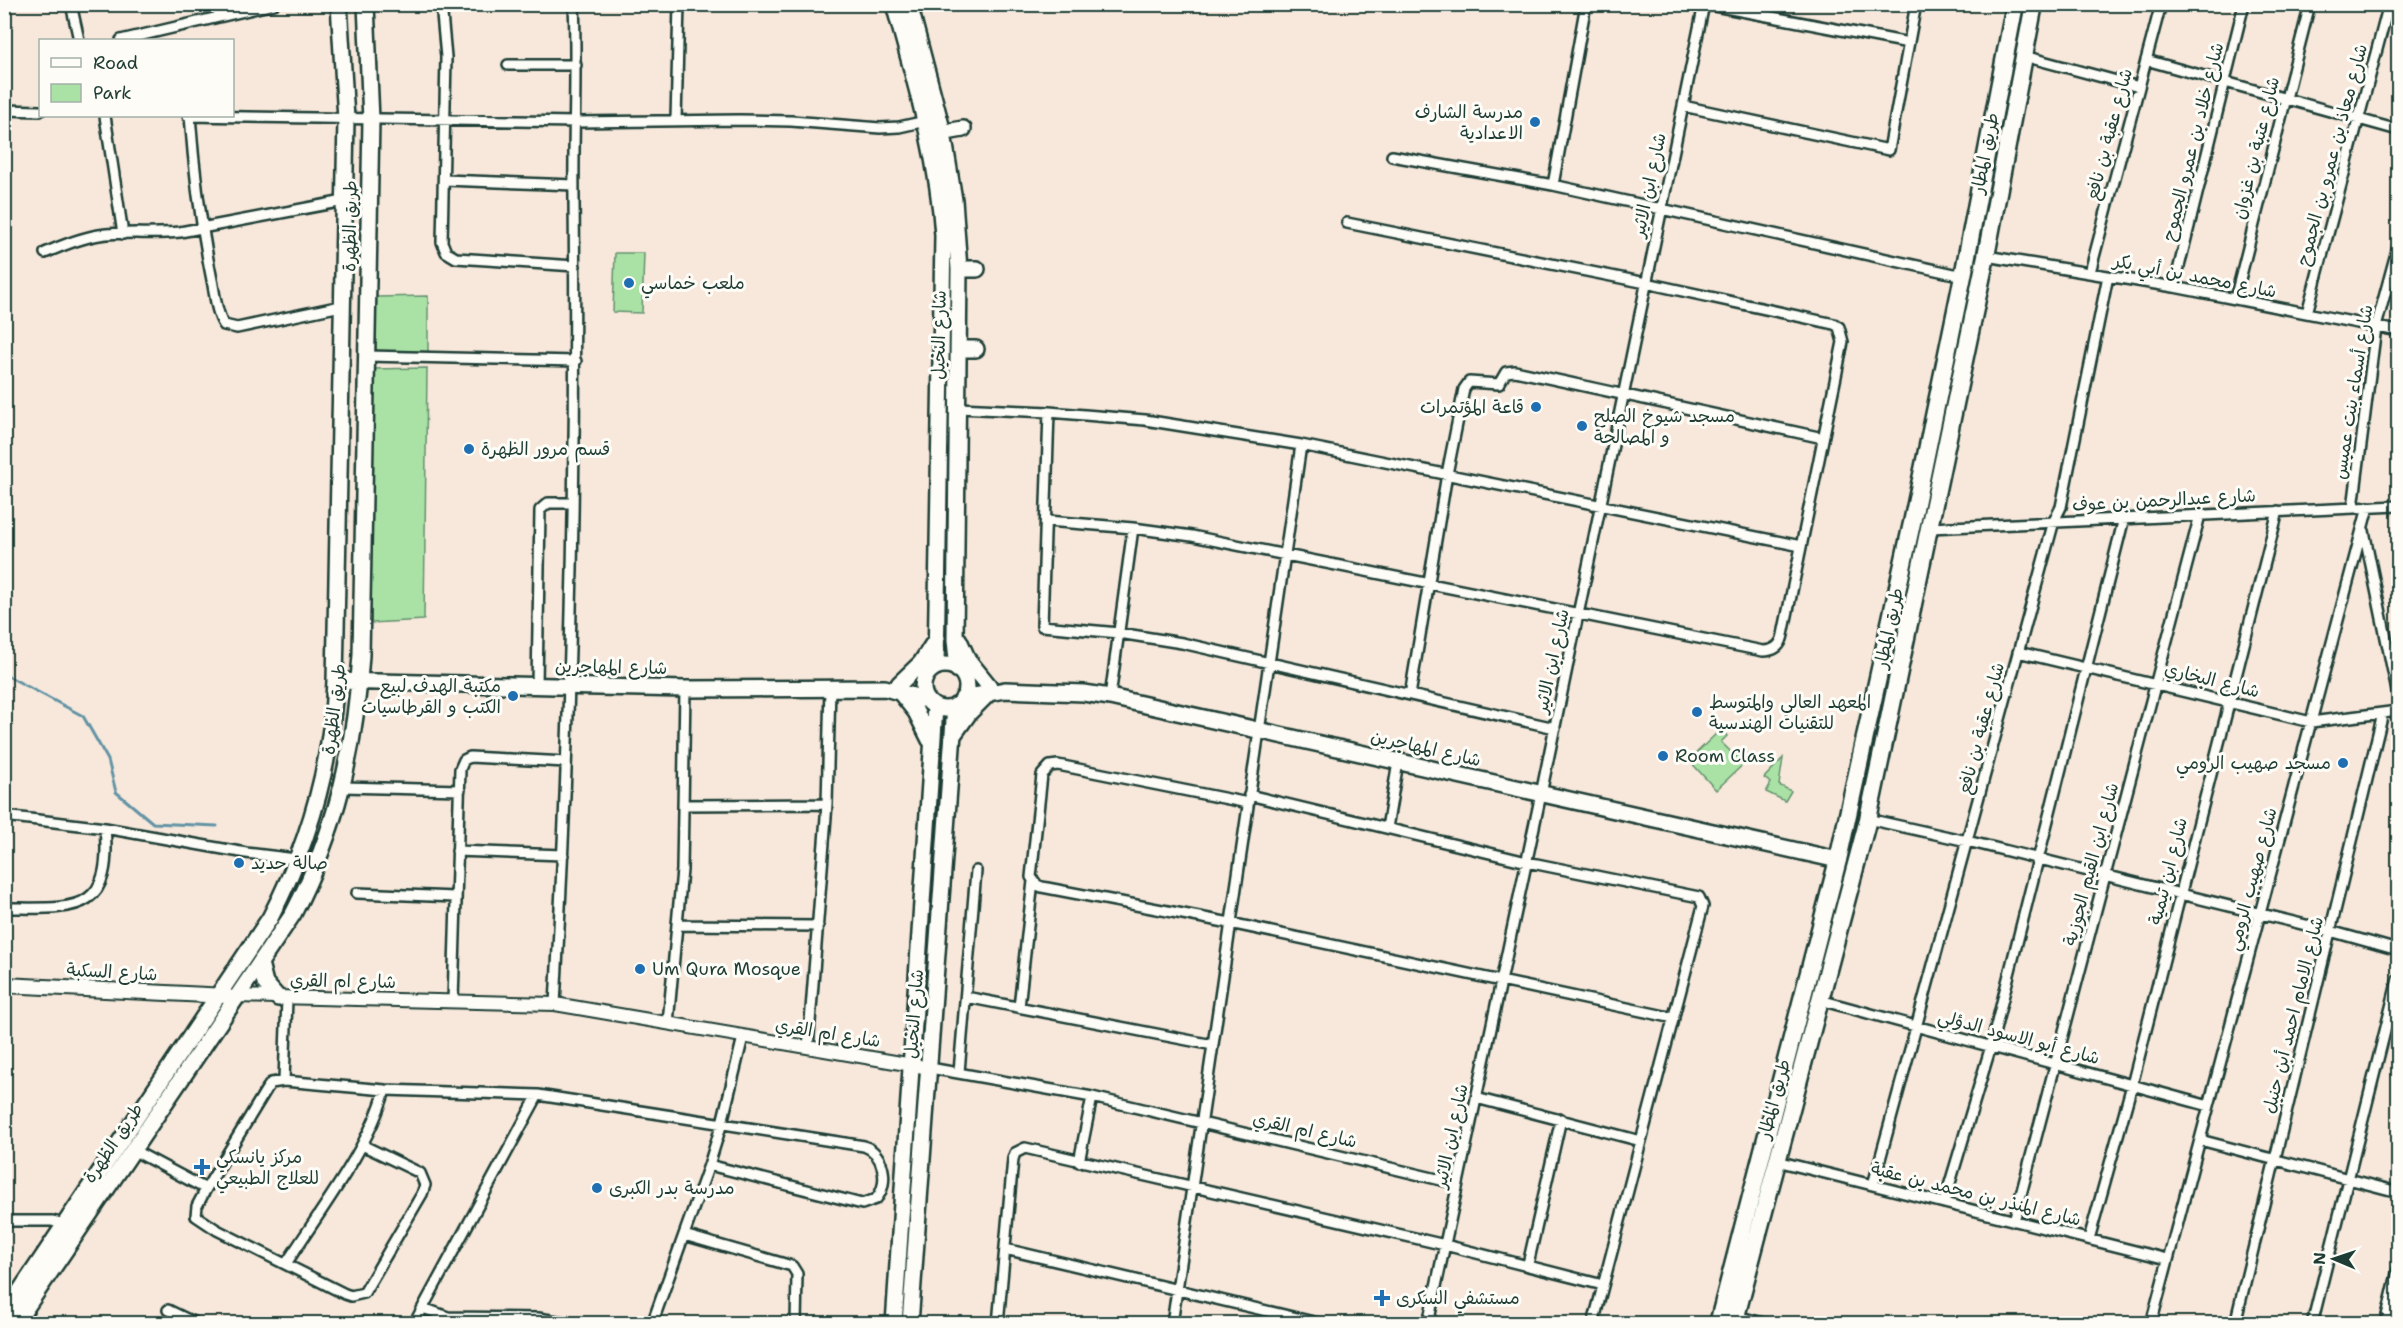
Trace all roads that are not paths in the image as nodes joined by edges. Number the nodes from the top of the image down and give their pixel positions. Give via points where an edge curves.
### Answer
1 (71, 4) edge
2 (274, 4) edge
3 (339, 4) edge
4 (366, 4) edge
5 (441, 4) edge
6 (574, 4) edge
7 (679, 4) edge
8 (894, 4) edge
9 (909, 4) edge
10 (1586, 4) edge
11 (1704, 4) edge
12 (1916, 4) edge
13 (2015, 4) edge
14 (2034, 4) edge
15 (2161, 4) edge
16 (2244, 4) edge
17 (2310, 4) edge
18 (2389, 4) edge
19 (79, 39) edge
20 (125, 39) edge
21 (1909, 43) junction
22 (2024, 56) junction
23 (2146, 60) junction
24 (508, 65) dead end
25 (576, 65) junction
26 (2224, 82) junction
27 (2139, 87) junction
28 (2286, 99) junction
29 (1683, 106) junction
30 (4, 110) edge
31 (39, 111) edge
32 (105, 117) edge
33 (189, 117) edge
34 (234, 117) edge
35 (346, 119) junction
36 (2358, 119) junction
37 (371, 120) junction
38 (446, 120) junction
39 (676, 120) junction
40 (576, 122) junction
41 (963, 129) dead end
42 (932, 130) junction
43 (2398, 130) edge
44 (1392, 156) dead end
45 (444, 180) junction
46 (574, 185) junction
47 (1552, 185) junction
48 (344, 201) junction
49 (1661, 208) junction
50 (1347, 223) dead end
51 (202, 228) junction
52 (123, 234) junction
53 (2398, 246) edge
54 (45, 253) dead end
55 (1986, 256) junction
56 (575, 266) junction
57 (959, 269) junction
58 (977, 269) dead end
59 (2090, 272) junction
60 (1963, 276) junction
61 (2108, 276) junction
62 (1646, 283) junction
63 (2174, 287) junction
64 (2235, 299) junction
65 (341, 306) junction
66 (2307, 313) junction
67 (2376, 327) junction
68 (2398, 331) edge
69 (976, 349) dead end
70 (958, 350) junction
71 (367, 356) junction
72 (576, 361) junction
73 (1624, 393) junction
74 (958, 408) junction
75 (1049, 412) junction
76 (1823, 438) junction
77 (1301, 445) junction
78 (1447, 474) junction
79 (572, 502) junction
80 (1601, 505) junction
81 (2398, 506) edge
82 (2368, 507) junction
83 (2353, 508) junction
84 (2278, 511) junction
85 (2200, 515) junction
86 (2124, 518) junction
87 (1047, 521) junction
88 (2054, 521) junction
89 (2363, 527) junction
90 (1133, 528) junction
91 (1930, 528) junction
92 (1802, 546) junction
93 (1286, 556) junction
94 (1428, 585) junction
95 (1578, 615) junction
96 (956, 628) junction
97 (1119, 633) junction
98 (938, 638) junction
99 (2018, 652) junction
100 (1269, 664) junction
101 (2087, 668) junction
102 (931, 672) junction
103 (961, 675) junction
104 (335, 681) junction
105 (360, 681) junction
106 (2155, 684) junction
107 (537, 685) junction
108 (568, 686) junction
109 (830, 687) junction
110 (895, 688) junction
111 (685, 689) junction
112 (995, 690) junction
113 (1410, 695) junction
114 (2398, 696) edge
115 (1110, 697) junction
116 (2229, 701) junction
117 (959, 702) junction
118 (931, 703) junction
119 (2398, 711) edge
120 (2384, 713) junction
121 (2311, 722) junction
122 (1555, 728) junction
123 (1258, 730) junction
124 (953, 735) junction
125 (932, 745) junction
126 (566, 762) junction
127 (1398, 762) junction
128 (343, 788) junction
129 (460, 790) junction
130 (1541, 794) junction
131 (1248, 799) junction
132 (827, 804) junction
133 (684, 805) junction
134 (4, 816) edge
135 (1868, 819) junction
136 (105, 828) junction
137 (1387, 828) junction
138 (1968, 841) junction
139 (458, 851) junction
140 (563, 855) junction
141 (296, 859) junction
142 (1838, 860) junction
143 (2038, 860) junction
144 (1527, 862) junction
145 (976, 871) dead end
146 (2105, 876) junction
147 (1033, 881) junction
148 (357, 893) dead end
149 (2179, 895) junction
150 (455, 897) junction
151 (4, 908) edge
152 (2260, 914) junction
153 (1230, 924) junction
154 (677, 925) junction
155 (818, 926) junction
156 (2330, 931) junction
157 (2398, 950) edge
158 (260, 963) junction
159 (2398, 979) edge
160 (1501, 981) junction
161 (4, 985) edge
162 (218, 995) junction
163 (237, 996) junction
164 (966, 997) junction
165 (282, 999) junction
166 (1820, 1000) junction
167 (453, 1001) junction
168 (555, 1004) junction
169 (1019, 1007) junction
170 (1674, 1018) junction
171 (668, 1023) junction
172 (1917, 1026) junction
173 (742, 1037) junction
174 (1213, 1045) junction
175 (1990, 1047) junction
176 (808, 1048) junction
177 (2055, 1064) junction
178 (911, 1065) junction
179 (930, 1068) junction
180 (959, 1072) junction
181 (284, 1081) junction
182 (2132, 1085) junction
183 (385, 1090) junction
184 (538, 1095) junction
185 (1092, 1097) junction
186 (1476, 1098) junction
187 (2209, 1106) junction
188 (1561, 1119) junction
189 (722, 1123) junction
190 (1201, 1124) junction
191 (2200, 1140) junction
192 (1641, 1141) junction
193 (362, 1144) junction
194 (131, 1149) junction
195 (2275, 1159) junction
196 (1079, 1161) junction
197 (1777, 1161) junction
198 (709, 1165) junction
199 (2348, 1178) junction
200 (1458, 1184) junction
201 (1873, 1185) junction
202 (1192, 1187) junction
203 (206, 1189) junction
204 (2398, 1191) edge
205 (1944, 1203) junction
206 (4, 1221) edge
207 (2014, 1221) junction
208 (65, 1224) junction
209 (684, 1235) junction
210 (2089, 1239) junction
211 (1445, 1245) junction
212 (1005, 1249) junction
213 (2168, 1259) junction
214 (286, 1264) junction
215 (1528, 1264) junction
216 (2398, 1270) edge
217 (1603, 1285) junction
218 (1177, 1289) junction
219 (423, 1308) junction
220 (168, 1310) dead end
221 (4, 1315) edge
222 (1735, 1320) edge
223 (538, 1321) edge
224 (15, 1323) edge
225 (197, 1323) edge
226 (414, 1323) edge
227 (576, 1323) edge
228 (652, 1323) edge
229 (796, 1323) edge
230 (894, 1323) edge
231 (910, 1323) edge
232 (998, 1323) edge
233 (1172, 1323) edge
234 (1322, 1323) edge
235 (1428, 1323) edge
236 (1593, 1323) edge
237 (1718, 1323) edge
238 (1767, 1323) edge
239 (2151, 1323) edge
240 (2235, 1323) edge
241 (2312, 1323) edge
242 (2385, 1323) edge

1 - 19 street
2 - 20 street
3 - 35 main road, طريق الظهرة
4 - 37 main road, طريق الظهرة
5 - 38 street
6 - 25 street
7 - 39 street
8 - 42 main road, شارع النخيل
9 - 42 main road, شارع النخيل
10 - 47 street
11 - 21 street
11 - 29 street, شارع ابن الاثير
12 - 21 street
13 - 60 highway, طريق المطار
14 - 22 highway, طريق المطار
15 - 23 street, شارع عقبة بن نافع
16 - 26 street, شارع خلاد بن عمرو الجموح
17 - 28 street, شارع عتبة بن غزوان
18 - 36 street, شارع معاذ بن عمرو بن الجموح
21 - 29 street via 1889,150
22 - 27 street
22 - 55 highway, طريق المطار
23 - 26 street
23 - 27 street, شارع عقبة بن نافع
24 - 25 street
25 - 40 street
26 - 28 street
26 - 63 street, شارع خلاد بن عمرو الجموح
27 - 59 street, شارع عقبة بن نافع
28 - 36 street
28 - 64 street, شارع عتبة بن غزوان
29 - 49 street, شارع ابن الاثير
30 - 31 street
32 - 52 street
33 - 51 street
34 - 35 street
35 - 37 street
35 - 48 main road, طريق الظهرة
36 - 43 street
36 - 66 street, شارع معاذ بن عمرو بن الجموح
37 - 38 street
37 - 71 main road, طريق الظهرة
38 - 40 street
38 - 45 street
39 - 40 street
39 - 42 street via 791,121
40 - 46 street
41 - 42 main road
42 - 57 main road, شارع النخيل via 954,200
42 - 98 main road, شارع النخيل via 944,253
44 - 47 street
45 - 46 street
45 - 56 street via 442,242 452,256
46 - 56 street
47 - 49 street
48 - 51 street
48 - 65 main road, طريق الظهرة
49 - 60 street
49 - 62 street, شارع ابن الاثير
50 - 62 street
51 - 52 street via 153,235
51 - 65 street via 220,318 227,327
52 - 54 street via 73,240
53 - 67 street, شارع أسماء بنت عميس
55 - 59 street, شارع محمد بن أبي بكر
55 - 91 highway, طريق المطار
56 - 72 street
57 - 58 main road
57 - 70 main road, شارع النخيل
59 - 61 street, شارع محمد بن أبي بكر
60 - 142 highway, طريق المطار
61 - 63 street, شارع محمد بن أبي بكر
61 - 88 street, شارع عقبة بن نافع via 2061,507
62 - 73 street, شارع ابن الاثير
62 - 76 street via 1839,327 1843,342
63 - 64 street, شارع محمد بن أبي بكر
64 - 66 street, شارع محمد بن أبي بكر
65 - 104 main road, طريق الظهرة
66 - 67 street, شارع محمد بن أبي بكر
67 - 68 street, شارع محمد بن أبي بكر
67 - 83 street, شارع أسماء بنت عميس
69 - 70 main road
70 - 74 main road, شارع النخيل
71 - 72 street
71 - 105 main road, طريق الظهرة
72 - 79 street
73 - 76 street
73 - 78 street via 1510,370 1499,384 1469,382 1464,389
73 - 80 street, شارع ابن الاثير
74 - 75 street
74 - 96 main road, شارع النخيل
75 - 77 street via 1144,420
75 - 87 street
76 - 92 street
77 - 78 street
77 - 93 street
78 - 80 street
78 - 94 street
79 - 107 street via 548,503 540,510
79 - 108 street
80 - 92 street
80 - 95 street, شارع ابن الاثير
81 - 82 street, شارع عبدالرحمن بن عوف
82 - 83 street, شارع عبدالرحمن بن عوف
82 - 89 street, شارع صهيب الرومي
83 - 84 street, شارع عبدالرحمن بن عوف
84 - 85 street, شارع عبدالرحمن بن عوف
84 - 116 street, شارع ابن تيمية
85 - 86 street, شارع عبدالرحمن بن عوف
85 - 106 street, شارع ابن القيم الجوزية
86 - 88 street, شارع عبدالرحمن بن عوف
86 - 101 street
87 - 90 street
87 - 97 street via 1042,626
88 - 91 street, شارع عبدالرحمن بن عوف
88 - 99 street, شارع عقبة بن نافع
89 - 114 street
89 - 121 street, شارع صهيب الرومي
90 - 93 street
90 - 97 street
91 - 135 highway, طريق المطار
92 - 95 street via 1782,640 1772,650
93 - 94 street
93 - 100 street
94 - 95 street
94 - 113 street
95 - 122 street, شارع ابن الاثير
96 - 103 main road, شارع النخيل
96 - 112 main road via 968,660
97 - 100 street
97 - 115 street
98 - 102 main road, شارع النخيل
98 - 110 main road via 921,663
99 - 101 street, شارع البخاري
99 - 138 street, شارع عقبة بن نافع
100 - 113 street
100 - 123 street
101 - 106 street, شارع البخاري
101 - 143 street
102 - 103 main road via 948,666
102 - 110 main road, شارع المهاجرين
102 - 118 main road via 923,688
103 - 112 main road, شارع المهاجرين
103 - 117 main road via 966,686
104 - 105 main road, شارع المهاجرين
104 - 141 main road, طريق الظهرة via 325,764 316,805
105 - 107 main road, شارع المهاجرين
105 - 128 main road, طريق الظهرة
106 - 116 street, شارع البخاري
106 - 146 street, شارع ابن القيم الجوزية
107 - 108 main road, شارع المهاجرين
108 - 111 main road, شارع المهاجرين
108 - 126 street
109 - 110 main road, شارع المهاجرين
109 - 111 main road, شارع المهاجرين
109 - 132 street
110 - 118 main road, شارع المهاجرين
110 - 125 main road via 916,712
111 - 133 street
112 - 115 main road, شارع المهاجرين
112 - 117 main road, شارع المهاجرين
112 - 124 main road via 969,713
113 - 122 street
115 - 123 main road, شارع المهاجرين
116 - 121 street, شارع البخاري
116 - 149 street, شارع ابن تيمية
117 - 118 main road via 949,709
117 - 124 main road, شارع النخيل
118 - 125 main road, شارع النخيل
119 - 120 street, شارع البخاري
120 - 121 street, شارع البخاري
120 - 156 street, شارع الامام احمد أبن حنبل
121 - 152 street, شارع صهيب الرومي
122 - 130 street, شارع ابن الاثير
123 - 127 main road, شارع المهاجرين
123 - 131 street
124 - 179 main road, شارع النخيل
125 - 178 main road, شارع النخيل
126 - 129 street via 470,757 460,766
126 - 140 street
127 - 130 main road, شارع المهاجرين
127 - 137 street
128 - 129 street
128 - 158 main road, طريق الظهرة via 305,890
129 - 139 street
130 - 142 main road, شارع المهاجرين
130 - 144 street, شارع ابن الاثير
131 - 137 street
131 - 147 street via 1050,766 1042,775 1030,872
131 - 153 street
132 - 133 street
132 - 155 street
133 - 154 street
134 - 136 street
135 - 138 street
135 - 166 highway, طريق المطار
136 - 141 street
136 - 151 street via 103,875 83,902 65,908
137 - 144 street
138 - 143 street
138 - 172 street, شارع عقبة بن نافع
139 - 140 street
139 - 150 street
140 - 168 street
141 - 162 main road, طريق الظهرة via 270,918
142 - 237 highway, طريق المطار
143 - 146 street
143 - 175 street
144 - 160 street, شارع ابن الاثير
144 - 170 street via 1699,897 1703,906
145 - 164 street
146 - 149 street
146 - 177 street, شارع ابن القيم الجوزية
147 - 153 street via 1042,887
147 - 169 street
148 - 150 street
149 - 152 street
149 - 182 street, شارع ابن تيمية
150 - 167 street
152 - 156 street
152 - 187 street, شارع صهيب الرومي
153 - 160 street
153 - 174 street
154 - 155 street
154 - 171 street
155 - 176 street
156 - 157 street
156 - 195 street, شارع الامام احمد أبن حنبل
158 - 163 main road, طريق الظهرة
158 - 165 main road via 265,983
159 - 199 street
160 - 170 street
160 - 186 street, شارع ابن الاثير
161 - 162 main road, شارع السكبة
162 - 163 main road, شارع ام القري
162 - 208 main road, طريق الظهرة
163 - 165 street, شارع ام القري
163 - 194 main road, طريق الظهرة
164 - 169 street
164 - 180 street
165 - 167 street, شارع ام القري
165 - 181 street
166 - 172 street, شارع أبو الاسود الدؤلي
166 - 197 highway, طريق المطار
167 - 168 street, شارع ام القري
168 - 171 street, شارع ام القري
169 - 174 street
170 - 192 street
171 - 173 street, شارع ام القري
172 - 175 street, شارع أبو الاسود الدؤلي
172 - 201 street, شارع عقبة بن نافع
173 - 176 street, شارع ام القري
173 - 189 street
174 - 190 street
175 - 177 street, شارع أبو الاسود الدؤلي
175 - 205 street
176 - 178 street, شارع ام القري
177 - 182 street, شارع أبو الاسود الدؤلي
177 - 207 street, شارع ابن القيم الجوزية
178 - 179 street, شارع ام القري
178 - 230 main road, شارع النخيل
179 - 180 street, شارع ام القري
179 - 231 main road, شارع النخيل
180 - 185 street, شارع ام القري
181 - 183 street
181 - 203 street via 271,1083
182 - 187 street, شارع أبو الاسود الدؤلي
182 - 210 street, شارع ابن تيمية
183 - 184 street
183 - 193 street
184 - 189 street
184 - 219 street
185 - 190 street, شارع ام القري
185 - 196 street
186 - 188 street
186 - 200 street, شارع ابن الاثير
187 - 191 street, شارع صهيب الرومي
188 - 192 street
188 - 215 street
189 - 198 street
189 - 198 street via 869,1148 882,1165 881,1191 872,1202 862,1204
190 - 200 street, شارع ام القري
190 - 202 street
191 - 195 street
191 - 213 street, شارع صهيب الرومي
192 - 217 street
193 - 214 street
193 - 214 street via 420,1173 425,1185 364,1293 351,1296
194 - 203 street
194 - 224 main road, طريق الظهرة
195 - 199 street
195 - 240 street, شارع الامام احمد أبن حنبل
196 - 202 street
196 - 212 street via 1025,1148 1015,1153
197 - 201 street, شارع المنذر بن محمد بن عقبة
197 - 222 highway, طريق المطار
198 - 209 street
199 - 204 street
199 - 241 street
200 - 211 street, شارع ابن الاثير
201 - 205 street, شارع المنذر بن محمد بن عقبة
202 - 211 street
202 - 218 street
203 - 214 street via 195,1213 199,1220
205 - 207 street, شارع المنذر بن محمد بن عقبة
206 - 208 street
207 - 210 street, شارع المنذر بن محمد بن عقبة
208 - 221 main road, طريق الظهرة
209 - 228 street
209 - 229 street via 792,1266 797,1274
210 - 213 street, شارع المنذر بن محمد بن عقبة
211 - 215 street
211 - 235 street, شارع ابن الاثير
212 - 218 street
212 - 232 street
213 - 239 street, شارع صهيب الرومي
215 - 217 street
216 - 242 street
217 - 236 street
218 - 233 street
218 - 234 street
219 - 223 street via 459,1318
219 - 226 street
220 - 225 street
222 - 238 street
223 - 227 street

